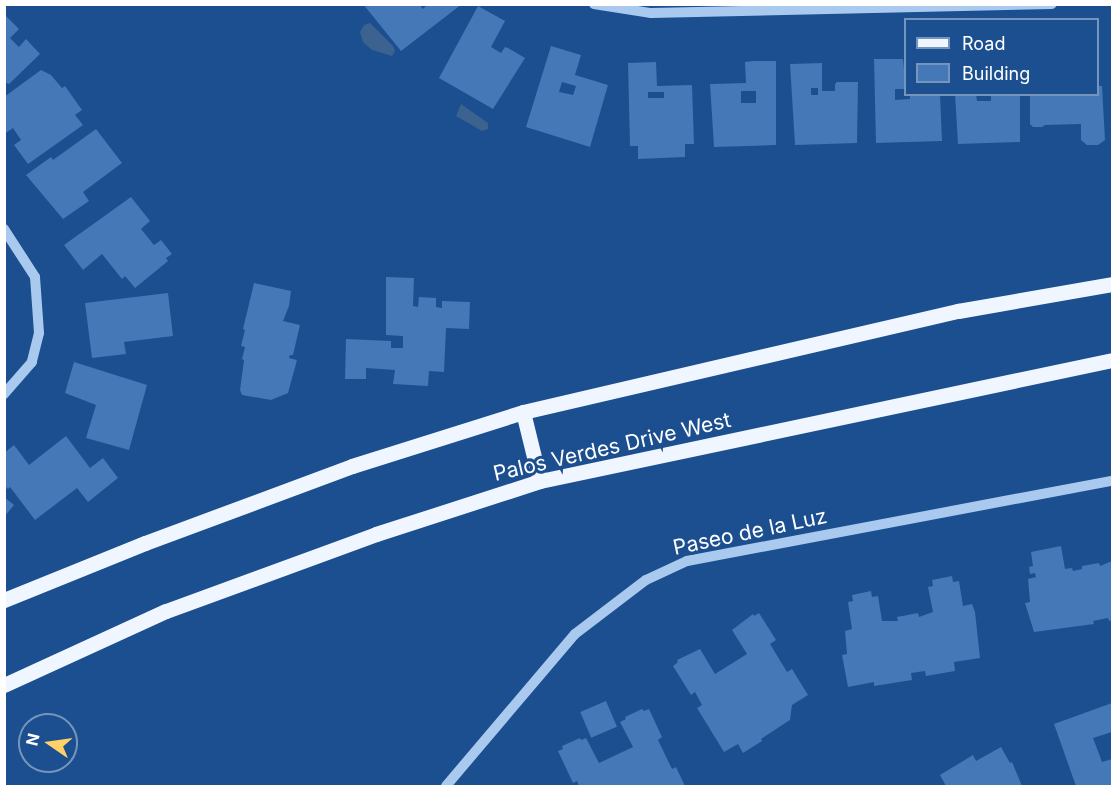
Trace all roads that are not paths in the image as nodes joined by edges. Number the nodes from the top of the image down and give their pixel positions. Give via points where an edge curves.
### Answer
1 (594, 4) edge
2 (1053, 4) edge
3 (4, 229) edge
4 (1113, 284) edge
5 (1113, 360) edge
6 (4, 394) edge
7 (523, 412) junction
8 (540, 481) junction
9 (1113, 481) edge
10 (4, 600) edge
11 (4, 685) edge
12 (446, 786) edge

1 - 2 street via 651,13
3 - 6 street via 35,277 39,333 32,362
4 - 7 main road via 958,311
5 - 8 main road, Palos Verdes Drive West
7 - 8 main road
7 - 10 main road via 352,466
8 - 11 main road, Palos Verdes Drive West via 376,534 166,611
9 - 12 street, Paseo de la Luz via 687,561 646,580 575,634

